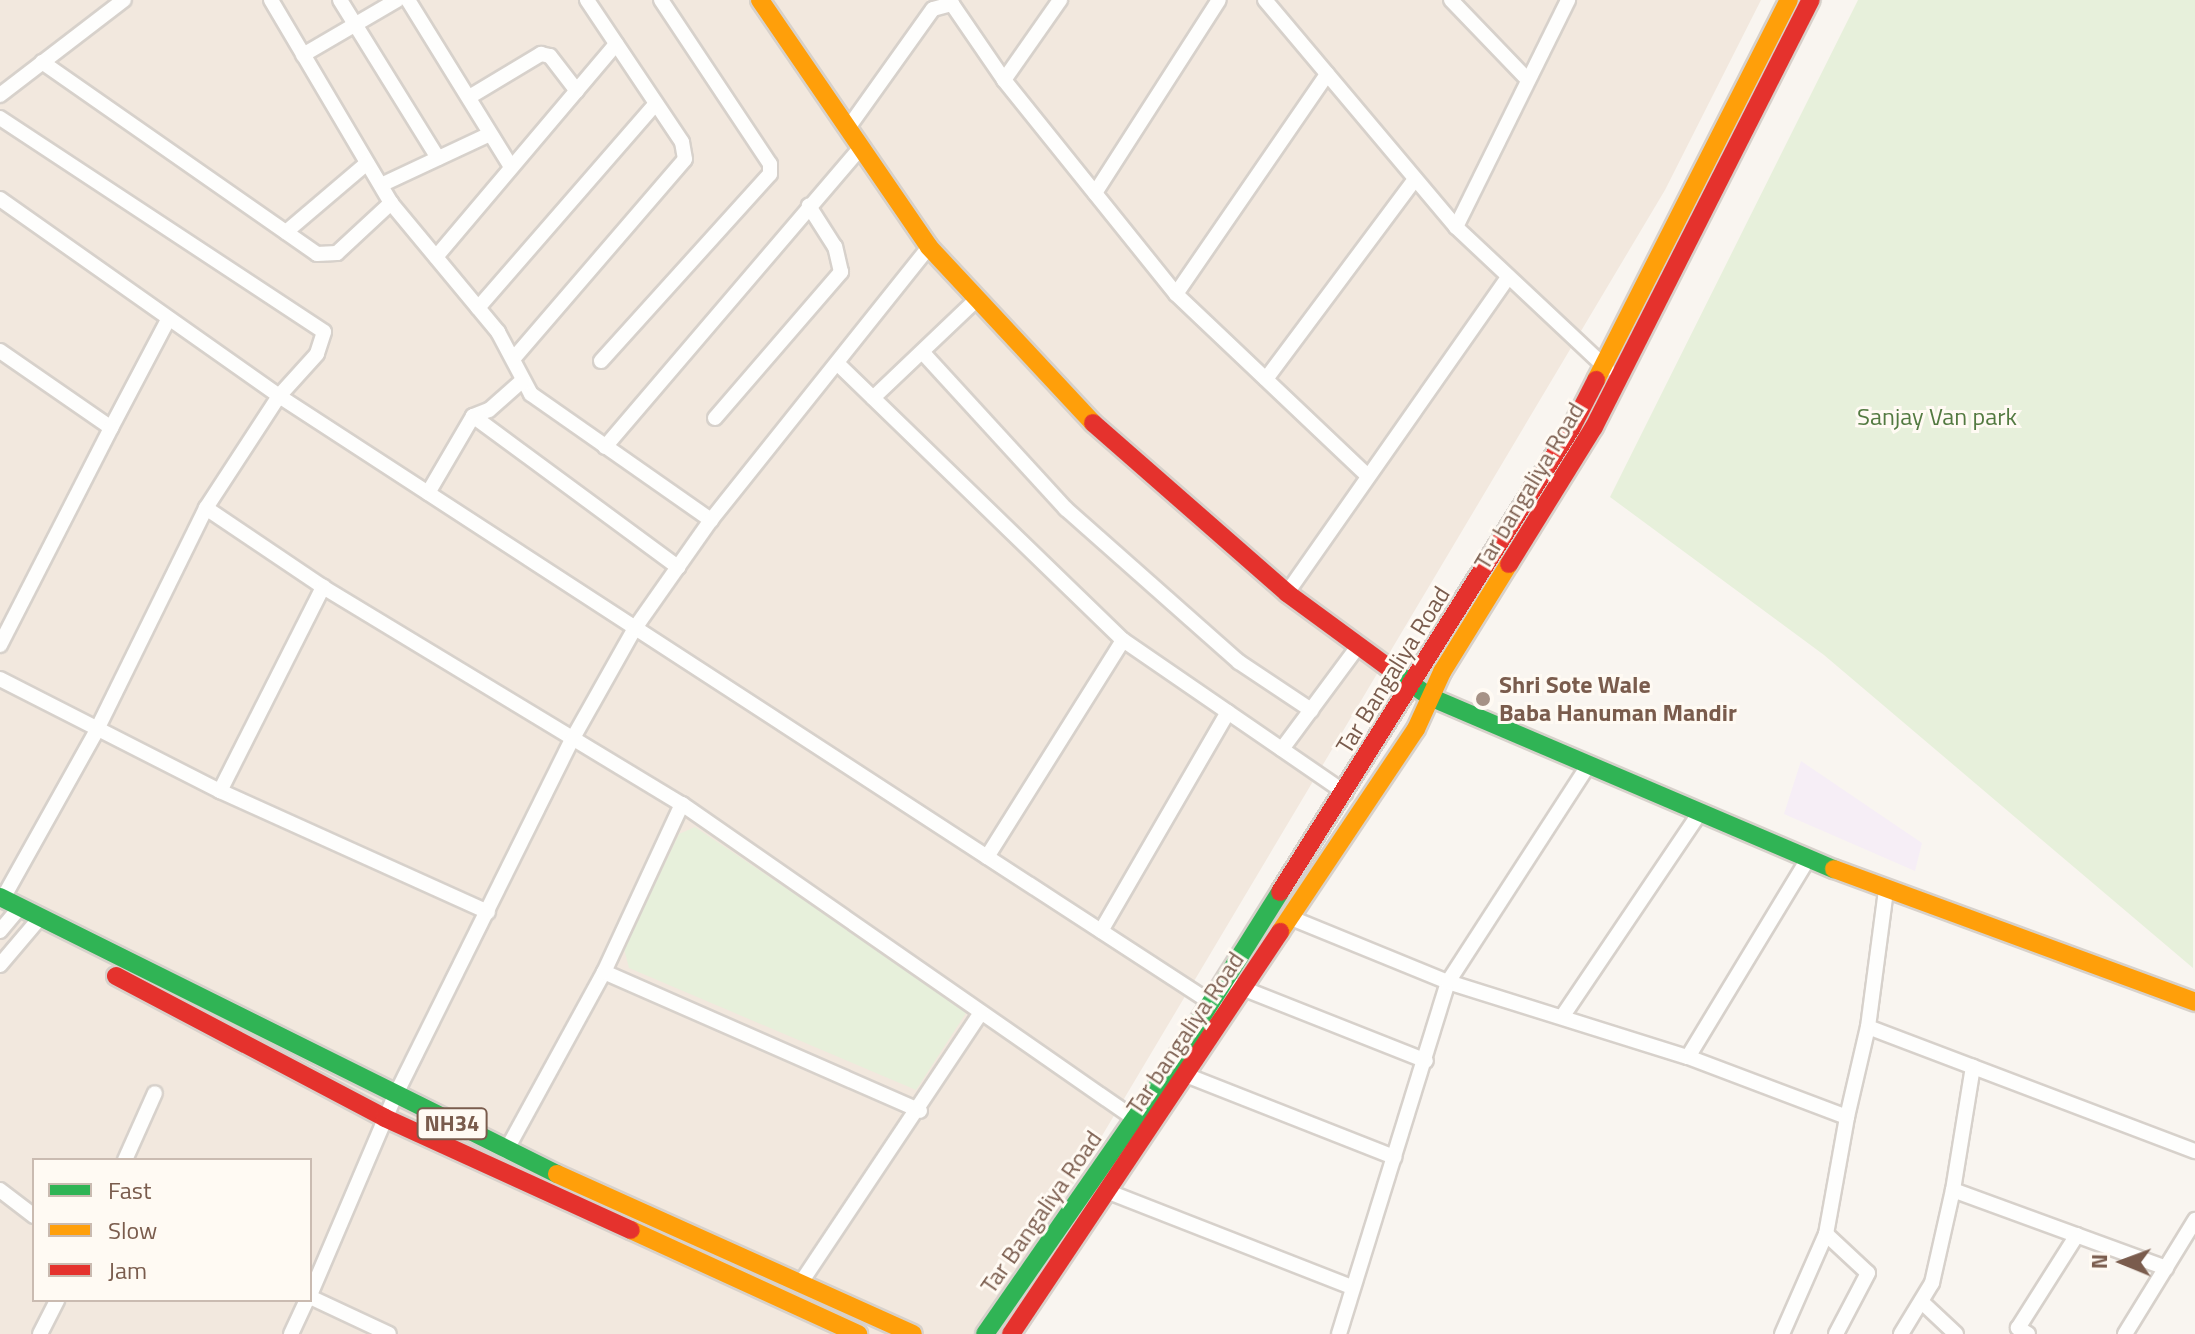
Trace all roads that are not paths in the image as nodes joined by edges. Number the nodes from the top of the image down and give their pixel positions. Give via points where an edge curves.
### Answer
1 (124, 0) edge
2 (271, 0) edge
3 (340, 0) edge
4 (397, 0) edge
5 (408, 0) edge
6 (587, 0) edge
7 (661, 0) edge
8 (760, 0) edge
9 (1060, 0) edge
10 (1219, 0) edge
11 (1265, 0) edge
12 (1451, 0) edge
13 (1568, 0) edge
14 (1789, 0) edge
15 (1811, 0) edge
16 (354, 23) junction
17 (616, 44) junction
18 (303, 55) junction
19 (42, 62) junction
20 (1327, 74) junction
21 (1004, 80) junction
22 (1528, 80) junction
23 (577, 91) junction
24 (0, 95) edge
25 (471, 96) junction
26 (656, 103) junction
27 (0, 118) edge
28 (848, 128) junction
29 (490, 134) junction
30 (860, 148) junction
31 (438, 158) junction
32 (367, 163) junction
33 (511, 167) junction
34 (1415, 179) junction
35 (381, 185) junction
36 (1095, 193) junction
37 (0, 199) edge
38 (391, 203) junction
39 (809, 206) junction
40 (1456, 227) junction
41 (286, 232) junction
42 (929, 247) junction
43 (436, 257) junction
44 (1657, 262) junction
45 (1674, 271) junction
46 (1508, 277) junction
47 (1176, 294) junction
48 (976, 300) junction
49 (478, 308) junction
50 (168, 320) junction
51 (0, 351) edge
52 (924, 354) junction
53 (514, 358) junction
54 (601, 361) dead end
55 (837, 363) junction
56 (1604, 366) junction
57 (1266, 379) junction
58 (523, 380) junction
59 (1620, 380) junction
60 (279, 396) junction
61 (873, 398) junction
62 (473, 416) junction
63 (715, 418) dead end
64 (111, 428) junction
65 (605, 447) junction
66 (1367, 475) junction
67 (428, 493) junction
68 (206, 508) junction
69 (711, 520) junction
70 (678, 567) junction
71 (323, 587) junction
72 (1287, 593) junction
73 (635, 628) junction
74 (1123, 640) junction
75 (0, 645) edge
76 (1359, 645) junction
77 (0, 679) edge
78 (1413, 684) junction
79 (1430, 697) junction
80 (1311, 710) junction
81 (1228, 712) junction
82 (97, 730) junction
83 (573, 738) junction
84 (1282, 749) junction
85 (1587, 767) junction
86 (220, 791) junction
87 (1346, 793) junction
88 (682, 804) junction
89 (1698, 815) junction
90 (987, 857) junction
91 (1808, 859) junction
92 (1886, 891) junction
93 (5, 912) edge
94 (488, 912) junction
95 (1291, 918) junction
96 (34, 925) junction
97 (1101, 931) junction
98 (0, 965) edge
99 (604, 972) junction
100 (1226, 981) junction
101 (1448, 982) junction
102 (1244, 989) junction
103 (2195, 1002) edge
104 (1220, 1008) junction
105 (981, 1013) junction
106 (1562, 1017) junction
107 (1868, 1027) junction
108 (1688, 1057) junction
109 (1426, 1061) junction
110 (1973, 1067) junction
111 (1186, 1075) junction
112 (155, 1093) dead end
113 (395, 1096) junction
114 (920, 1111) junction
115 (1847, 1117) junction
116 (385, 1118) junction
117 (1135, 1119) junction
118 (506, 1151) junction
119 (1112, 1151) junction
120 (2195, 1151) edge
121 (1394, 1157) junction
122 (126, 1158) edge
123 (1128, 1162) junction
124 (0, 1190) edge
125 (1953, 1190) junction
126 (1109, 1192) junction
127 (32, 1214) edge
128 (2195, 1220) edge
129 (1826, 1234) junction
130 (2077, 1235) junction
131 (2166, 1268) junction
132 (800, 1284) junction
133 (1352, 1287) junction
134 (312, 1290) edge
135 (312, 1298) edge
136 (56, 1302) edge
137 (307, 1302) edge
138 (1924, 1304) junction
139 (2020, 1332) edge
140 (40, 1334) edge
141 (291, 1334) edge
142 (389, 1334) edge
143 (858, 1334) edge
144 (913, 1334) edge
145 (985, 1334) edge
146 (1011, 1334) edge
147 (1339, 1334) edge
148 (1782, 1334) edge
149 (1836, 1334) edge
150 (1901, 1334) edge
151 (1956, 1334) edge
152 (2125, 1334) edge

1 - 19 street
2 - 18 street
3 - 16 street
4 - 16 street
5 - 25 street
6 - 17 street
7 - 54 street via 770,164 770,174
8 - 28 main road
9 - 21 street
10 - 36 street
11 - 20 street
12 - 22 street
13 - 22 street
14 - 44 main road, Tar Bangaliya Road
15 - 45 main road, Tar bangaliya Road
16 - 18 street
16 - 31 street
17 - 23 street
17 - 26 street
18 - 32 street
19 - 24 street
19 - 41 street
20 - 34 street
20 - 47 street
21 - 28 street via 952,4 945,2 933,9
21 - 36 street
22 - 40 street
23 - 25 street via 550,56 541,54
23 - 33 street
25 - 29 street
26 - 49 street
26 - 53 street via 682,142 685,159
27 - 60 street via 324,332 317,354
28 - 30 main road
29 - 31 street
29 - 33 street
30 - 39 street
30 - 42 main road
31 - 35 street
32 - 35 street
32 - 41 street
33 - 43 street
34 - 40 street
34 - 57 street
35 - 38 street
36 - 47 street
37 - 50 street
38 - 41 street via 329,257
38 - 43 street
39 - 63 street via 835,247 841,272
39 - 65 street
40 - 46 street
42 - 48 main road
42 - 55 street
43 - 49 street
44 - 45 main road
44 - 56 main road, Tar Bangaliya Road
45 - 59 main road, Tar bangaliya Road
46 - 56 street
46 - 66 street
47 - 57 street
48 - 52 street
48 - 72 main road via 1067,400
49 - 53 street
50 - 60 street
50 - 64 street
51 - 64 street
52 - 61 street
52 - 80 street via 1066,509 1239,662
53 - 58 street
55 - 61 street
55 - 69 street
56 - 59 street
56 - 78 main road, Tar Bangaliya Road
57 - 66 street
58 - 62 street via 489,410
58 - 65 street via 531,394
59 - 79 main road, Tar bangaliya Road
60 - 67 street
60 - 68 street
61 - 74 street
62 - 67 street
62 - 70 street
64 - 75 street
65 - 69 street
66 - 72 street
67 - 73 street
68 - 71 street
68 - 82 street
69 - 70 street
70 - 73 street
71 - 83 street
71 - 86 street
72 - 76 main road
73 - 83 street
73 - 90 street
74 - 81 street
74 - 90 street
76 - 78 main road
76 - 80 street
77 - 82 street
78 - 79 main road
78 - 87 main road, Tar Bangaliya Road
79 - 85 main road
79 - 95 main road, Tar bangaliya Road via 1416,729
80 - 84 street
81 - 84 street
81 - 97 street
82 - 86 street
82 - 93 street
83 - 88 street
83 - 94 street
84 - 87 street
85 - 89 main road
85 - 101 street
86 - 94 street
87 - 100 main road, Tar Bangaliya Road
88 - 99 street
88 - 105 street
89 - 91 main road
89 - 106 street
90 - 97 street
91 - 92 main road
91 - 108 street
92 - 103 main road
92 - 107 street
93 - 96 main road, NH34
94 - 113 street
95 - 101 street
95 - 102 main road, Tar bangaliya Road
96 - 98 street
96 - 113 main road, NH34
96 - 116 main road, NH34
97 - 104 street
99 - 114 street
99 - 118 street
100 - 102 street
100 - 104 main road, Tar Bangaliya Road
101 - 106 street
101 - 109 street
102 - 104 main road, Tar bangaliya Road
102 - 109 street
104 - 111 main road, Tar bangaliya Road
104 - 117 main road, Tar Bangaliya Road
105 - 114 street
105 - 117 street
106 - 108 street
107 - 110 street
107 - 115 street
108 - 115 street
109 - 121 street
110 - 120 street
110 - 125 street
111 - 121 street
111 - 123 main road, Tar bangaliya Road
112 - 122 street
113 - 116 street
113 - 118 main road, NH34
114 - 132 street
115 - 129 street
116 - 134 street
116 - 143 main road, NH34
117 - 119 main road, Tar Bangaliya Road
118 - 132 main road, NH34
119 - 123 main road
119 - 145 main road, Tar Bangaliya Road
121 - 133 street
123 - 126 main road, Tar bangaliya Road
124 - 127 street
125 - 130 street
125 - 138 street
126 - 133 street
126 - 146 main road, Tar bangaliya Road
128 - 131 street
129 - 148 street
129 - 149 street via 1868,1273
130 - 131 street
130 - 139 street
131 - 152 street
132 - 144 main road, NH34
133 - 147 street
135 - 142 street
136 - 140 street
137 - 141 street
138 - 150 street
138 - 151 street

